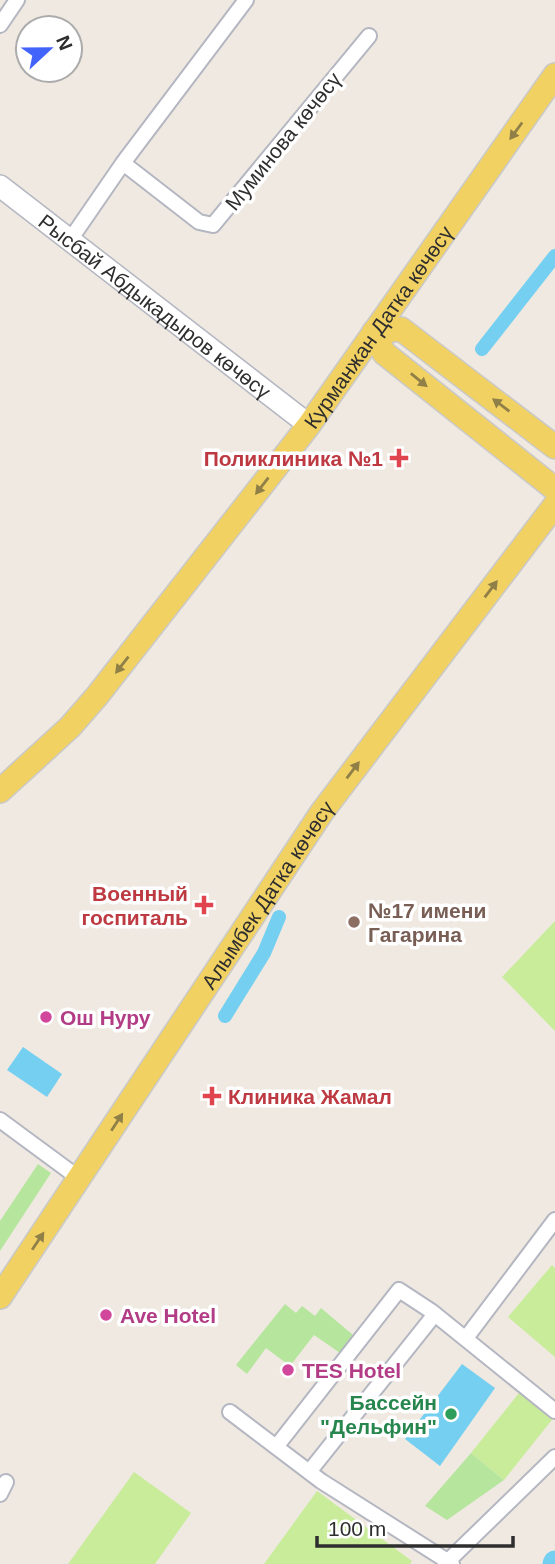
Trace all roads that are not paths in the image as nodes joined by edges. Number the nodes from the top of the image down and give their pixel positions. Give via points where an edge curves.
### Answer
1 (17, 0) edge
2 (246, 0) edge
3 (0, 25) edge
4 (369, 36) dead end
5 (555, 75) edge
6 (123, 163) junction
7 (0, 186) edge
8 (69, 240) junction
9 (374, 331) junction
10 (309, 425) junction
11 (555, 447) edge
12 (555, 489) edge
13 (555, 505) edge
14 (0, 791) edge
15 (0, 1120) edge
16 (80, 1179) junction
17 (555, 1220) edge
18 (0, 1297) edge
19 (435, 1314) junction
20 (466, 1338) junction
21 (555, 1411) edge
22 (230, 1412) dead end
23 (276, 1447) junction
24 (555, 1457) edge
25 (309, 1472) junction
26 (448, 1563) edge

1 - 3 street
2 - 6 street
4 - 6 street, Муминова көчөсү via 213,225 199,222
5 -> 9 main road, Курманжан Датка көчөсү
6 - 8 street
7 - 8 main road, Рысбай Абдыкадыров көчөсү
8 - 10 main road, Рысбай Абдыкадыров көчөсү
9 - 10 main road, Курманжан Датка көчөсү
11 -> 9 main road via 401,329
9 -> 12 main road via 384,352
10 -> 14 main road, Курманжан Датка көчөсү via 97,696
16 -> 13 main road, Алымбек Датка көчөсү via 321,812
15 - 16 street
18 -> 16 main road, Алымбек Датка көчөсү
17 - 20 street
19 - 20 street
19 - 23 street via 399,1290
19 - 25 street
20 - 21 street
22 - 23 street
23 - 25 street
24 - 26 street
25 - 26 street

